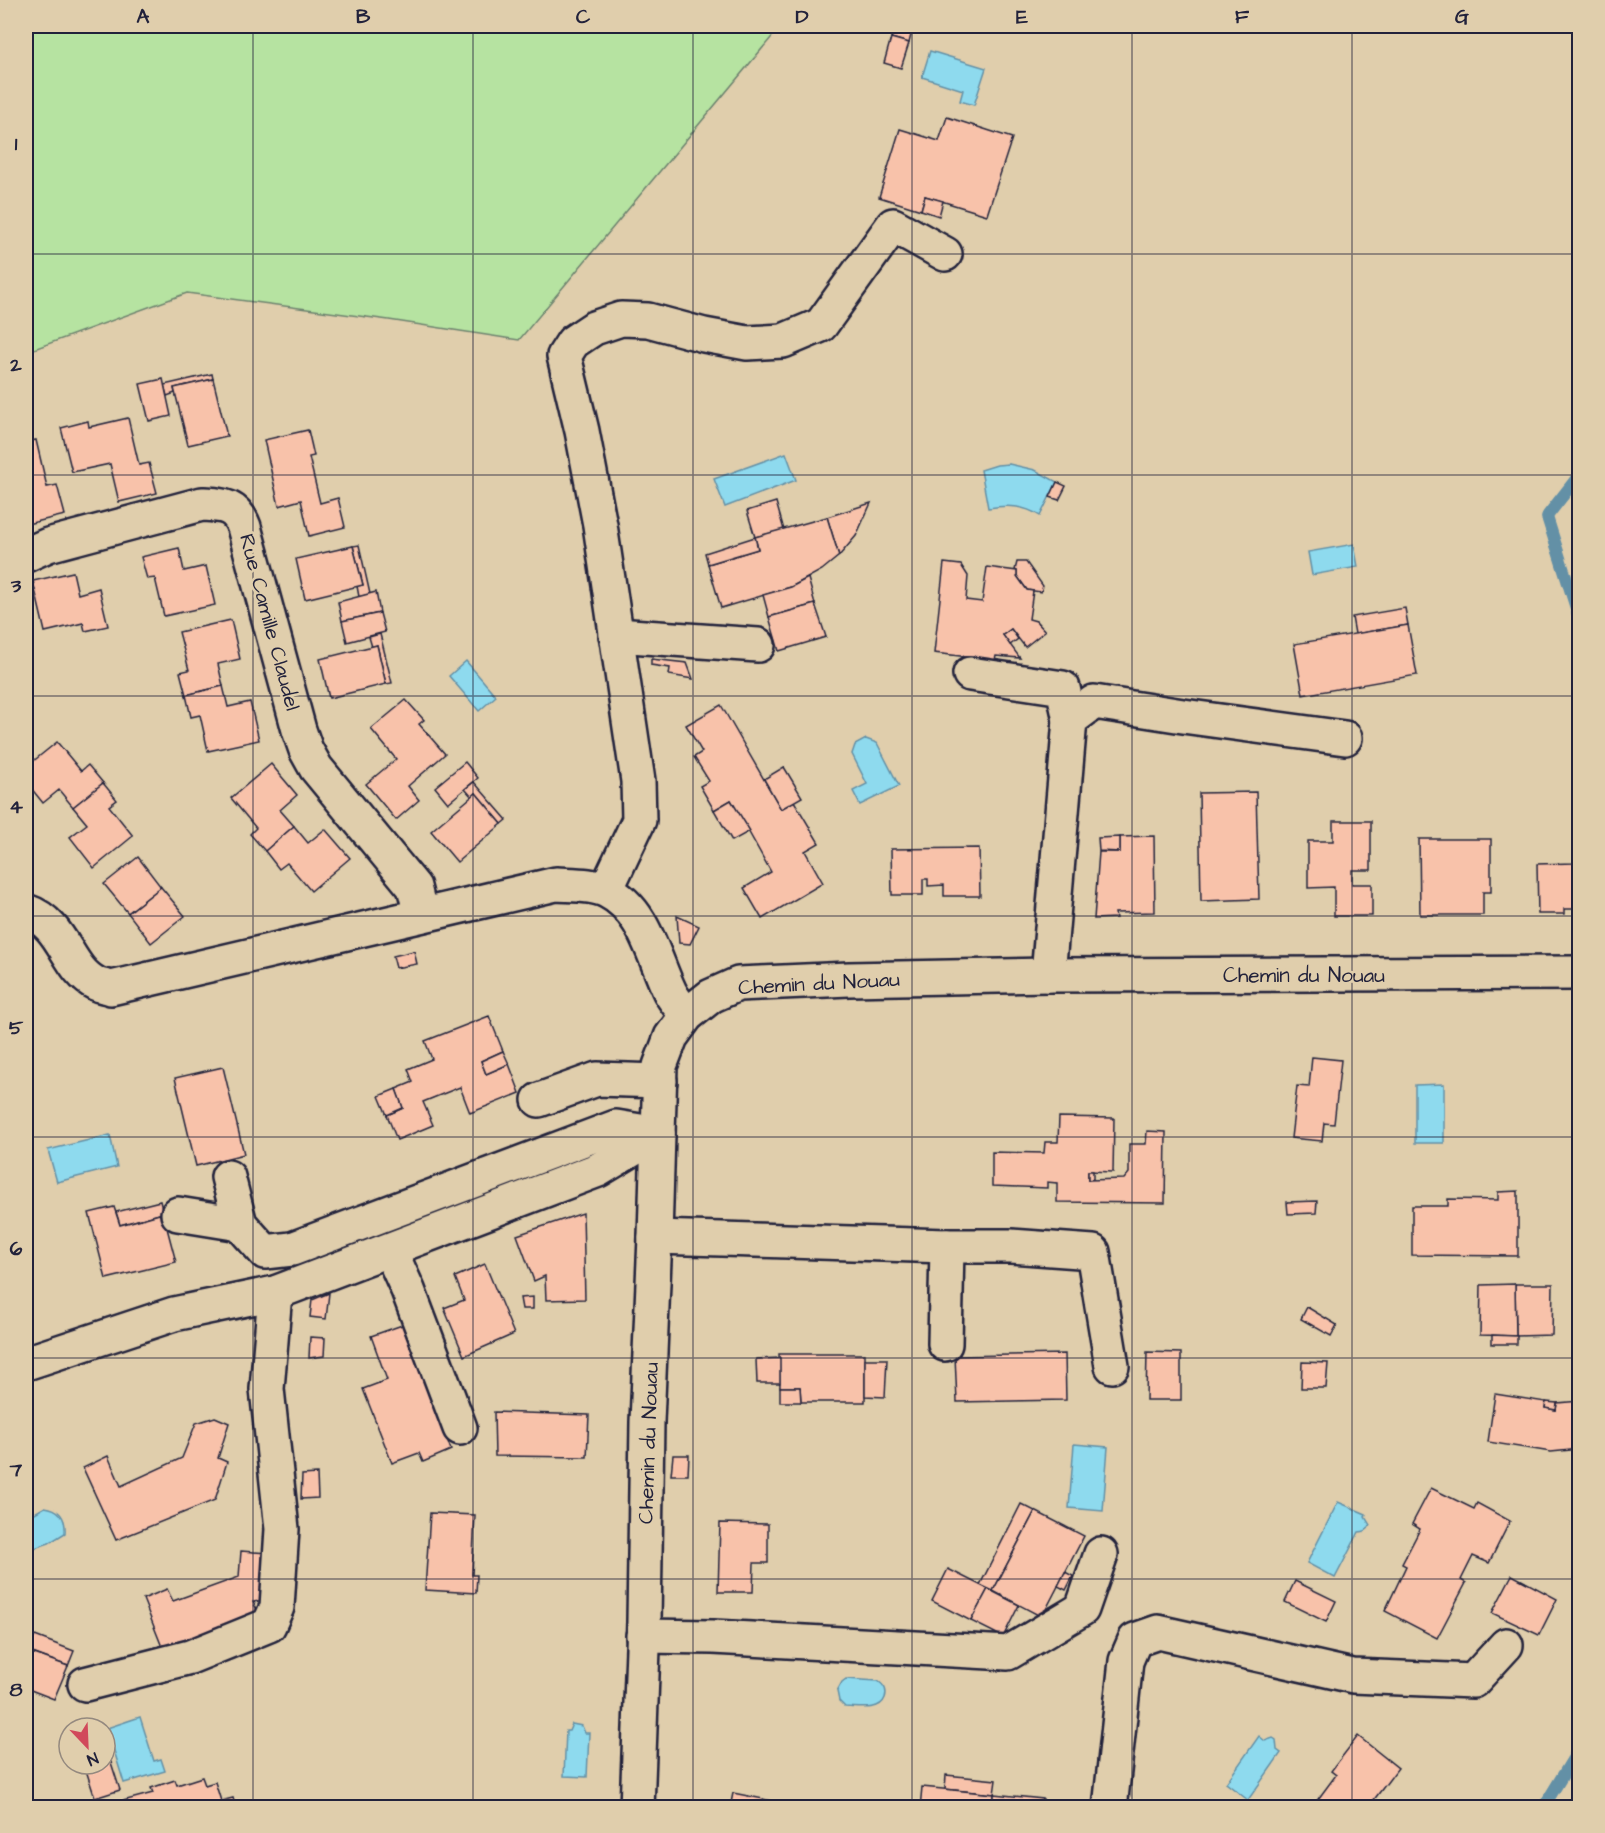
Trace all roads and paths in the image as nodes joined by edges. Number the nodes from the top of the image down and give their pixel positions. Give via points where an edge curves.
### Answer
1 (945, 254) dead end
2 (26, 555) edge
3 (616, 635) junction
4 (758, 645) dead end
5 (970, 674) dead end
6 (1070, 720) junction
7 (1345, 738) dead end
8 (606, 890) junction
9 (26, 911) edge
10 (421, 915) junction
11 (1580, 973) edge
12 (1048, 975) junction
13 (687, 1015) junction
14 (660, 1081) junction
15 (539, 1100) dead end
16 (658, 1134) junction
17 (228, 1177) dead end
18 (178, 1214) dead end
19 (240, 1224) junction
20 (656, 1237) junction
21 (947, 1246) junction
22 (390, 1250) junction
23 (275, 1293) junction
24 (945, 1344) dead end
25 (26, 1363) edge
26 (1112, 1366) dead end
27 (460, 1428) dead end
28 (1101, 1554) dead end
29 (643, 1636) junction
30 (1506, 1645) dead end
31 (86, 1684) dead end
32 (637, 1808) edge
33 (1110, 1808) edge

1 - 3 street via 893,225 821,325 783,341 747,342 648,320 621,319 594,327 573,342 564,356 600,525
2 - 10 street, Rue Camille Claudel via 48,545 202,504 234,510 244,527 306,750 316,768 414,887
3 - 4 street
3 - 8 street via 638,781 639,820
5 - 6 street via 1063,688
6 - 7 street via 1094,702
6 - 12 street
8 - 10 street via 556,884
8 - 13 street via 642,925 671,995
9 - 10 street via 51,926 85,975 111,988
11 - 12 street, Chemin du Nouau
12 - 13 street, Chemin du Nouau via 738,984 711,996
13 - 14 street, Chemin du Nouau via 665,1051
14 - 15 street via 597,1079
14 - 16 street, Chemin du Nouau
16 - 19 street via 616,1127 292,1249 265,1252
16 - 20 street, Chemin du Nouau
16 - 22 street via 598,1170
17 - 19 street
18 - 19 street
20 - 21 street
20 - 29 street, Chemin du Nouau
21 - 24 street
21 - 26 street via 1093,1252
22 - 23 street
22 - 27 street
23 - 25 street via 174,1314
23 - 31 street via 267,1389 282,1529 277,1607 269,1625 190,1657
28 - 29 street via 1082,1609 1008,1653
29 - 32 street, Chemin du Nouau
30 - 33 street via 1473,1681 1353,1676 1158,1632 1135,1640 1126,1661

